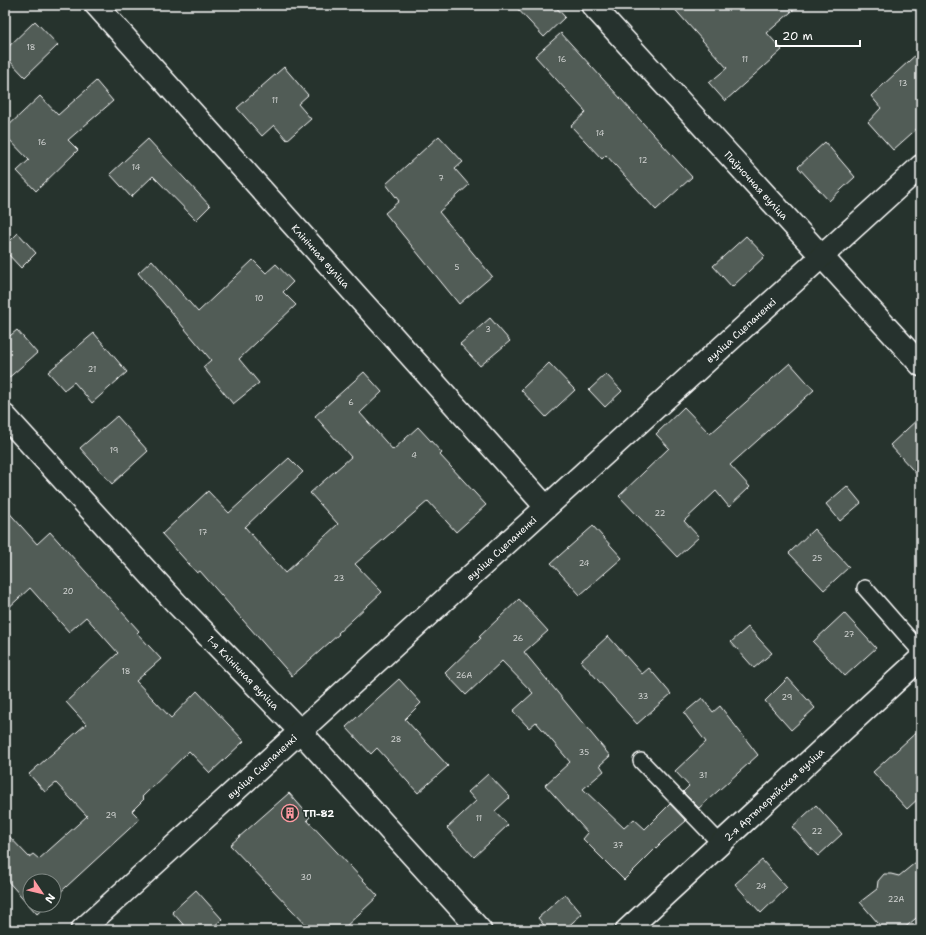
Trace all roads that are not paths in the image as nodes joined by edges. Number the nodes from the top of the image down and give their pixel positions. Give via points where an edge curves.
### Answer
1 (96, 5) edge
2 (592, 5) edge
3 (921, 166) edge
4 (821, 256) junction
5 (921, 365) edge
6 (5, 416) edge
7 (546, 507) junction
8 (865, 588) dead end
9 (921, 652) edge
10 (921, 658) edge
11 (300, 731) junction
12 (641, 761) dead end
13 (720, 843) junction
14 (82, 930) edge
15 (480, 930) edge
16 (627, 930) edge

1 - 7 street, Клінічная вуліца
2 - 4 street, Паўночная вуліца
3 - 4 street, вуліца Сцепаненкі
4 - 5 street, Паўночная вуліца
4 - 7 street, вуліца Сцепаненкі
6 - 11 street, 1-я Клінічная вуліца via 176,603
7 - 11 street, вуліца Сцепаненкі
8 - 9 lane
10 - 13 street, 2-я Артылерыйская вуліца
11 - 14 street, вуліца Сцепаненкі
11 - 15 street, 1-я Клінічная вуліца
12 - 13 lane
13 - 16 street, 2-я Артылерыйская вуліца

